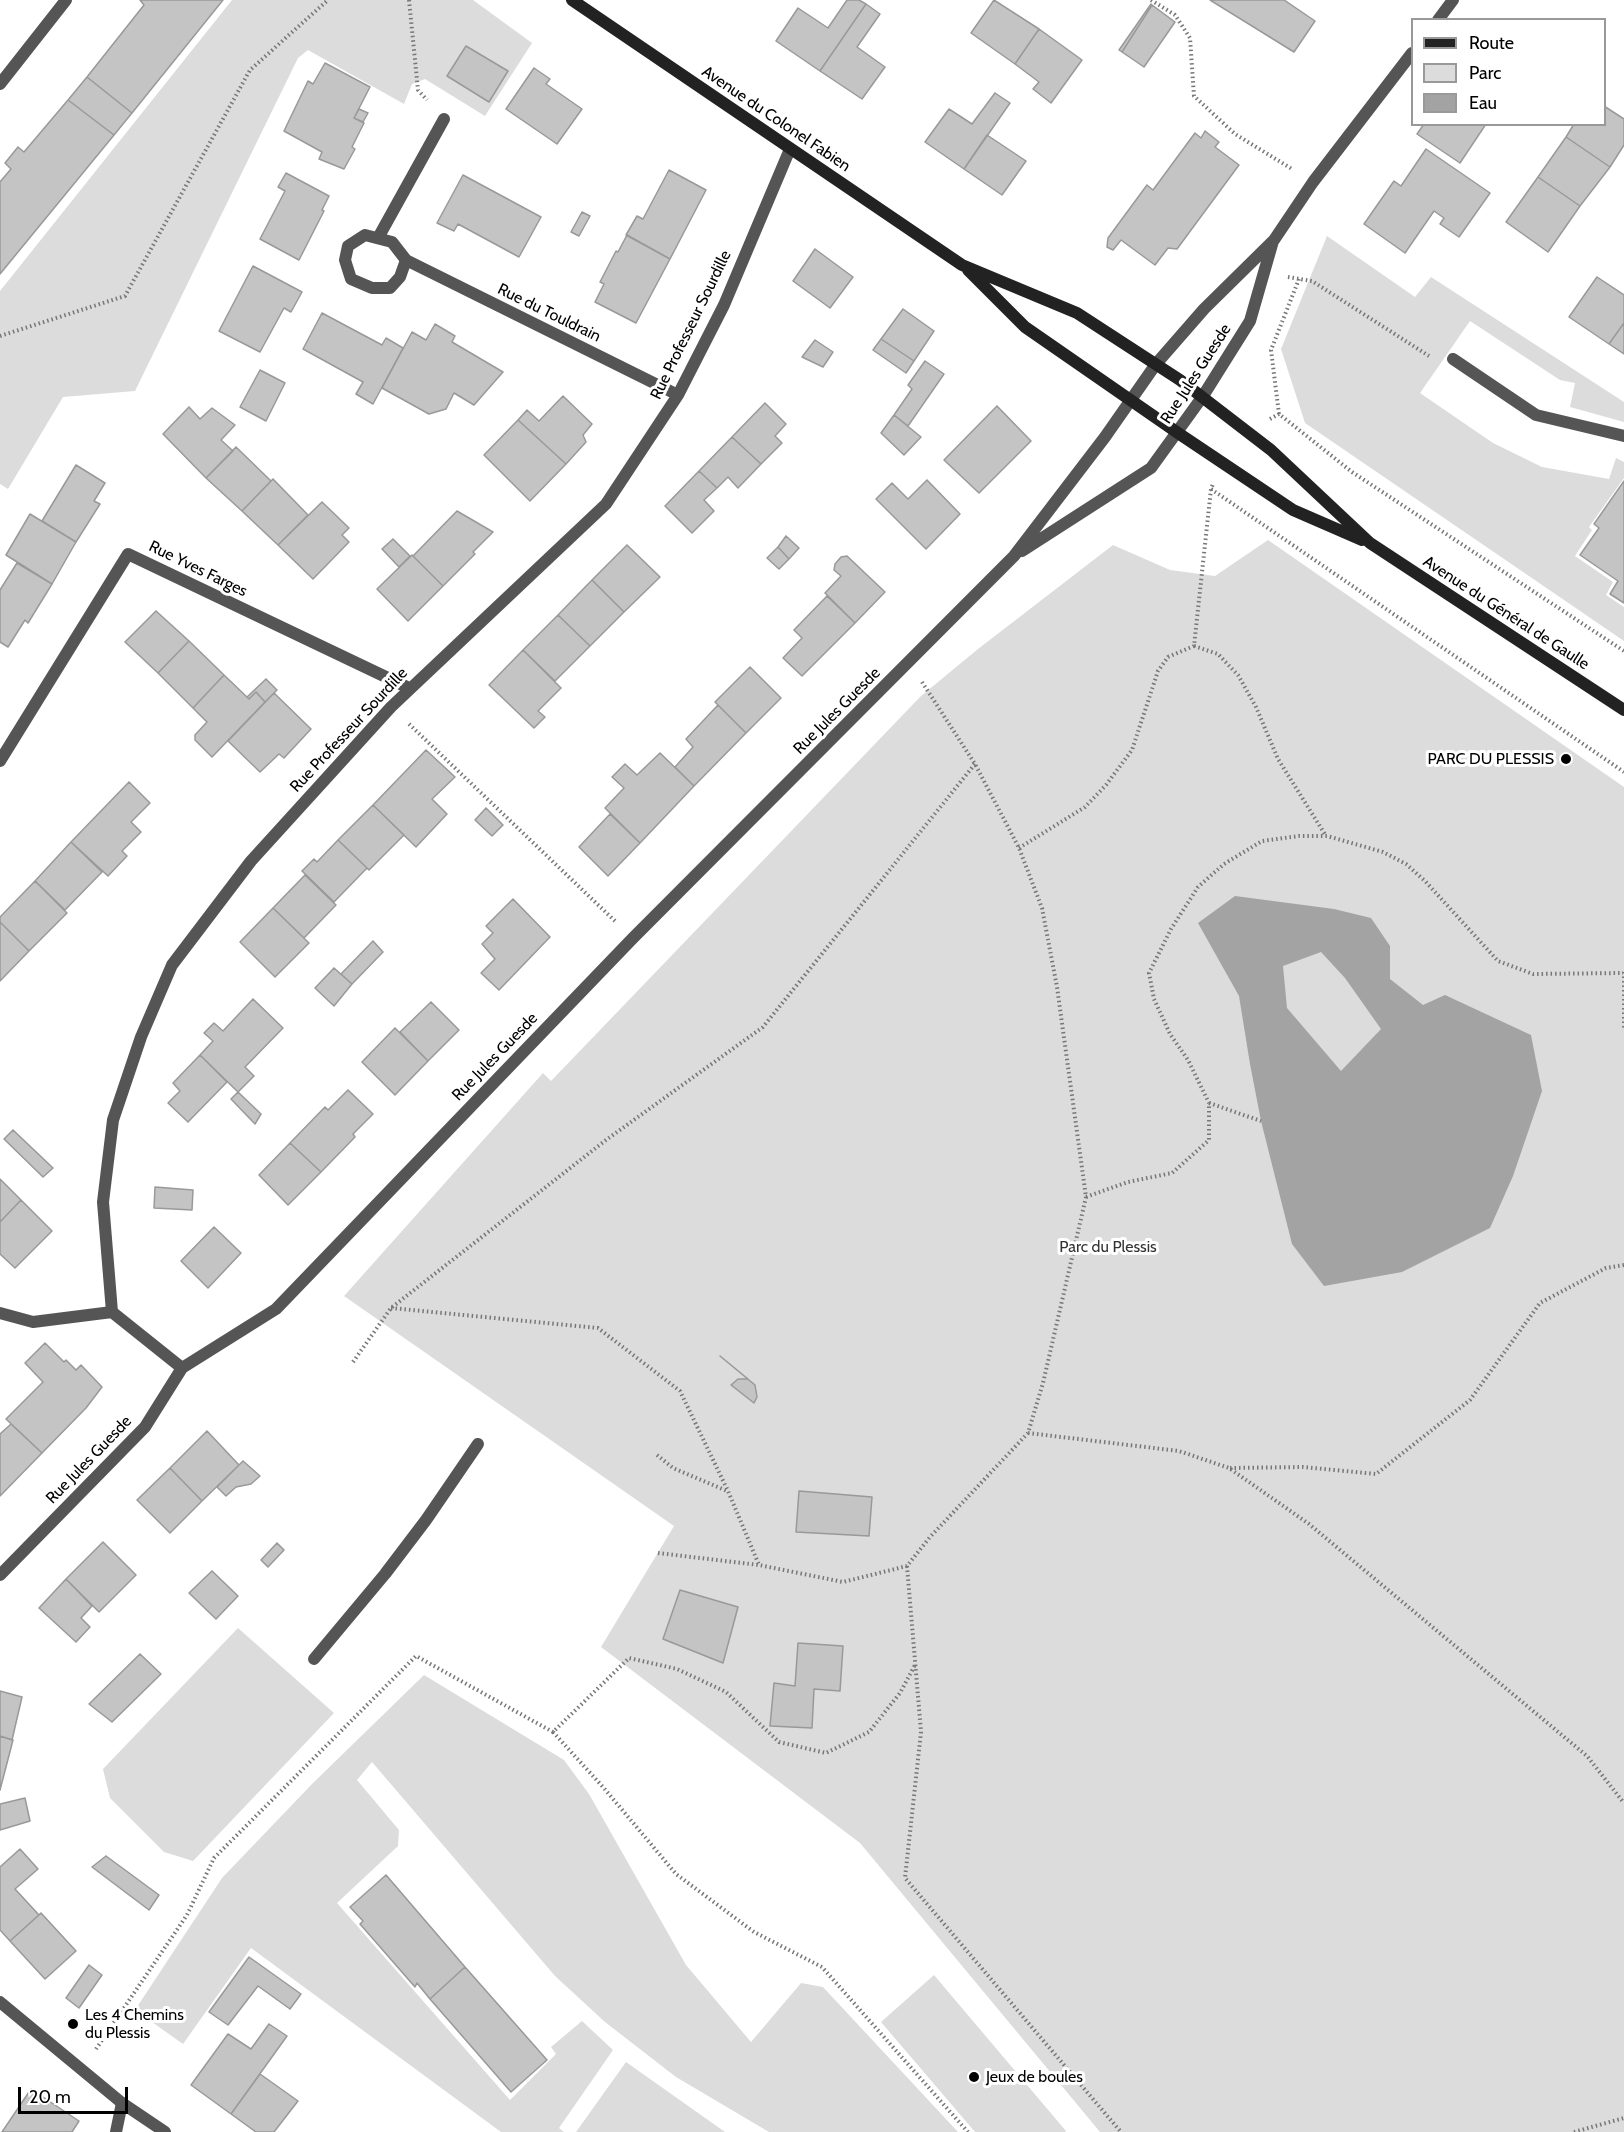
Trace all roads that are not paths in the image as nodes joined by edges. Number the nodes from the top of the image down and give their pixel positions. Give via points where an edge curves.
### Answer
1 (66, 0) edge
2 (572, 0) edge
3 (1453, 0) edge
4 (1440, 18) edge
5 (1411, 56) edge
6 (0, 84) edge
7 (444, 119) road end
8 (790, 149) junction
9 (378, 238) junction
10 (1274, 240) junction
11 (406, 260) junction
12 (962, 265) junction
13 (1453, 359) road end
14 (1156, 364) junction
15 (678, 394) junction
16 (1203, 396) junction
17 (1130, 400) junction
18 (1178, 433) junction
19 (1624, 436) edge
20 (1370, 543) junction
21 (1014, 556) junction
22 (409, 688) junction
23 (1624, 710) edge
24 (0, 761) edge
25 (112, 1312) junction
26 (0, 1313) edge
27 (182, 1368) junction
28 (478, 1444) dead end
29 (0, 1575) edge
30 (314, 1659) dead end
31 (0, 2002) edge
32 (122, 2103) junction
33 (116, 2132) edge
34 (165, 2132) edge

1 - 6 street
2 - 8 main road, Avenue du Colonel Fabien
3 - 4 street
5 - 10 street, Rue Jules Guesde via 1313,182
7 - 9 street
8 - 12 main road, Avenue du Colonel Fabien
8 - 15 street, Rue Professeur Sourdille via 724,304
9 - 11 street, Rue du Touldrain via 392,243
9 - 11 street via 365,235 348,246 345,260 351,279 372,288 390,288 400,277
10 - 14 street, Rue Jules Guesde via 1204,309
10 - 16 street, Rue Jules Guesde via 1250,321
11 - 15 street, Rue du Touldrain
12 - 14 main road, Avenue du Colonel Fabien via 1077,313
12 - 17 main road, Avenue du Colonel Fabien via 1025,327
13 - 19 street via 1536,415
14 - 16 main road, Avenue du Colonel Fabien
14 - 17 street, Rue Jules Guesde
15 - 22 street, Rue Professeur Sourdille via 606,504
16 - 18 street, Rue Jules Guesde
16 - 20 main road, Avenue du Général de Gaulle via 1272,450
17 - 18 main road, Avenue du Colonel Fabien
17 - 21 street, Rue Jules Guesde
18 - 20 main road, Avenue du Général de Gaulle via 1293,510
18 - 21 street, Rue Jules Guesde via 1144,474
20 - 23 main road, Avenue du Général de Gaulle
21 - 27 street, Rue Jules Guesde via 633,938 276,1309
22 - 24 street, Rue Yves Farges via 128,554
22 - 25 street, Rue Professeur Sourdille via 251,861 172,965 141,1037 113,1120 103,1202
25 - 26 street via 33,1322
25 - 27 street
27 - 29 street, Rue Jules Guesde via 145,1427
28 - 30 street via 385,1574
31 - 32 street
32 - 33 street
32 - 34 street

